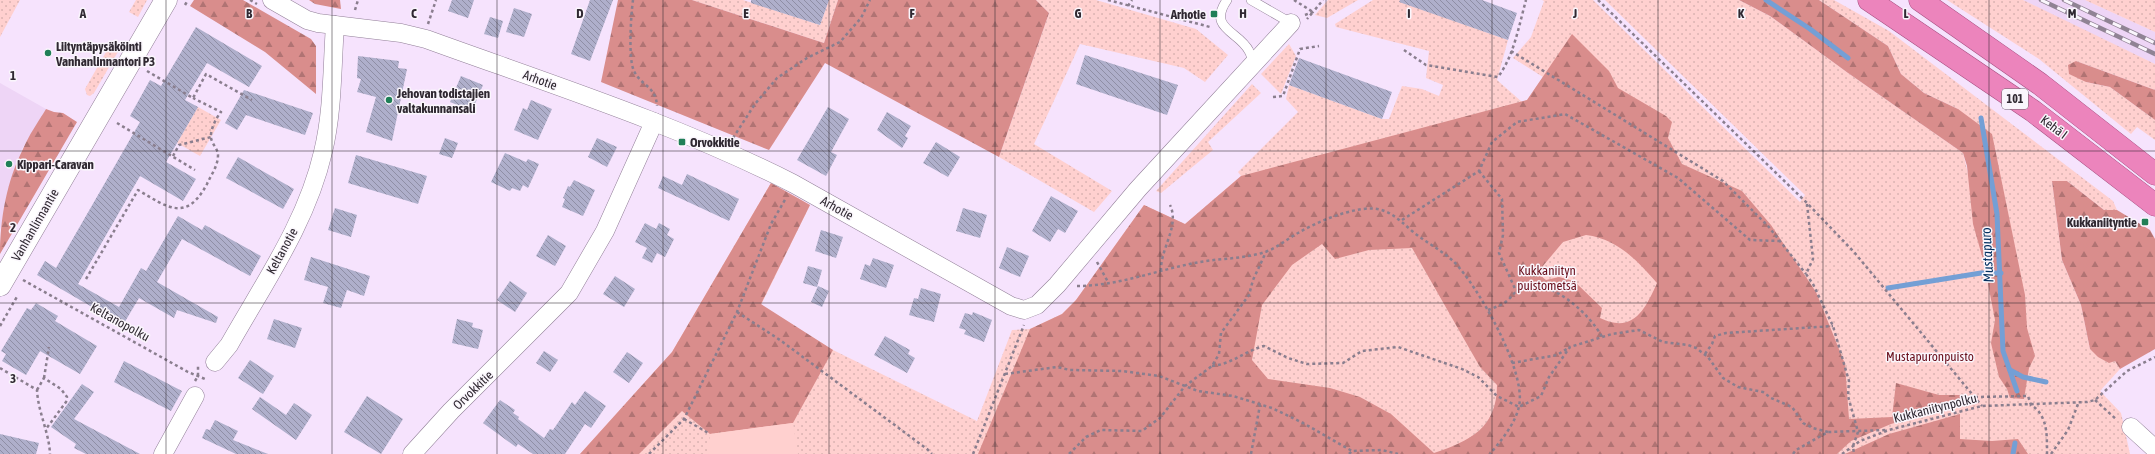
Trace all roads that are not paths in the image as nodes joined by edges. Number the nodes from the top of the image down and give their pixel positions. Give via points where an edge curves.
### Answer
1 (166, 0) edge
2 (1227, 0) edge
3 (1250, 0) edge
4 (1869, 0) edge
5 (1920, 0) edge
6 (267, 4) edge
7 (1290, 23) joint
8 (335, 25) junction
9 (1253, 63) junction
10 (655, 115) junction
11 (2155, 174) edge
12 (2155, 205) edge
13 (0, 285) edge
14 (215, 362) road end
15 (195, 396) road end
16 (2131, 427) road end
17 (2155, 449) edge
18 (163, 454) edge
19 (412, 454) edge

1 - 13 main road, Vanhanlinnantie
2 - 9 lane via 1220,13 1225,27 1249,50
3 - 7 lane
4 - 12 highway, Kehä I / 101 via 2033,111
5 - 11 highway, Kehä I / 101 via 2040,84
6 - 8 street, Arhotie via 307,20
7 - 9 street, Arhotie
8 - 10 street, Arhotie via 401,33 426,39
8 - 14 street, Keltanotie via 329,116 323,153 311,195 299,222 229,345
9 - 10 street, Arhotie via 1138,189 1056,285 1037,305 1024,310 1011,306 794,184
10 - 19 street, Orvokkitie via 605,231 569,293 451,411
15 - 18 street
16 - 17 street

